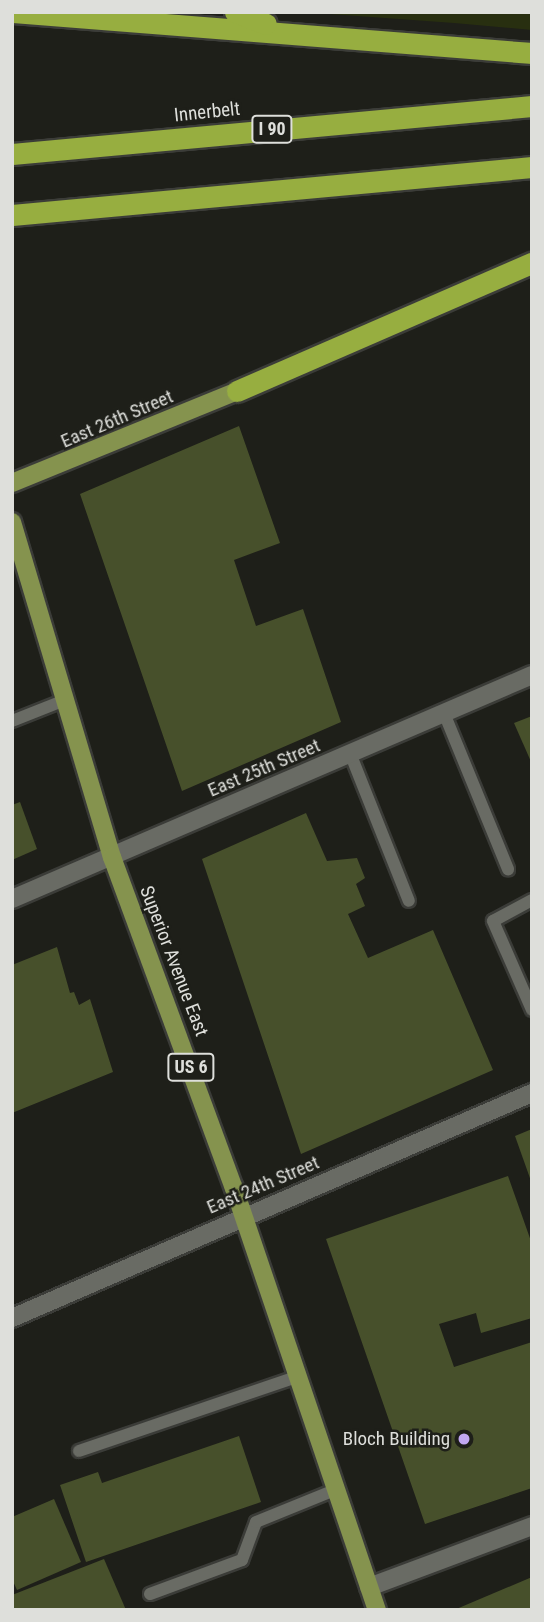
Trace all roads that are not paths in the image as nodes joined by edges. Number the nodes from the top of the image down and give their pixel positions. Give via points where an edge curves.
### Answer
1 (13, 12) edge
2 (235, 12) edge
3 (295, 33) junction
4 (532, 53) edge
5 (532, 106) edge
6 (12, 154) edge
7 (532, 167) edge
8 (12, 215) edge
9 (532, 263) edge
10 (237, 391) joint
11 (12, 483) edge
12 (12, 522) edge
13 (19, 569) edge
14 (532, 675) edge
15 (65, 700) junction
16 (444, 713) junction
17 (12, 721) edge
18 (350, 753) junction
19 (112, 857) junction
20 (508, 869) dead end
21 (12, 899) edge
22 (532, 900) edge
23 (409, 901) dead end
24 (532, 1010) edge
25 (532, 1093) edge
26 (244, 1216) junction
27 (12, 1318) edge
28 (296, 1377) junction
29 (79, 1451) dead end
30 (335, 1490) junction
31 (532, 1526) edge
32 (369, 1587) junction
33 (150, 1594) dead end
34 (377, 1610) edge

1 - 3 highway
2 - 3 highway
3 - 4 highway
5 - 6 highway, Innerbelt / I 90
7 - 8 highway
9 - 10 highway
10 - 11 main road, East 26th Street
12 - 13 main road, Superior Avenue East / US 6
13 - 15 main road, Superior Avenue East / US 6
14 - 16 street, East 25th Street
15 - 17 lane
15 - 19 main road, Superior Avenue East / US 6
16 - 18 street, East 25th Street
16 - 20 lane
18 - 19 street, East 25th Street
18 - 23 lane
19 - 21 street, East 25th Street
19 - 26 main road, Superior Avenue East / US 6
22 - 24 lane via 493,921
25 - 26 street, East 24th Street
26 - 27 street, East 24th Street
26 - 28 main road, Superior Avenue East / US 6
28 - 29 lane
28 - 30 main road, Superior Avenue East / US 6
30 - 32 main road, Superior Avenue East / US 6
30 - 33 lane via 256,1522 242,1560
31 - 32 street
32 - 34 main road, Superior Avenue East / US 6

